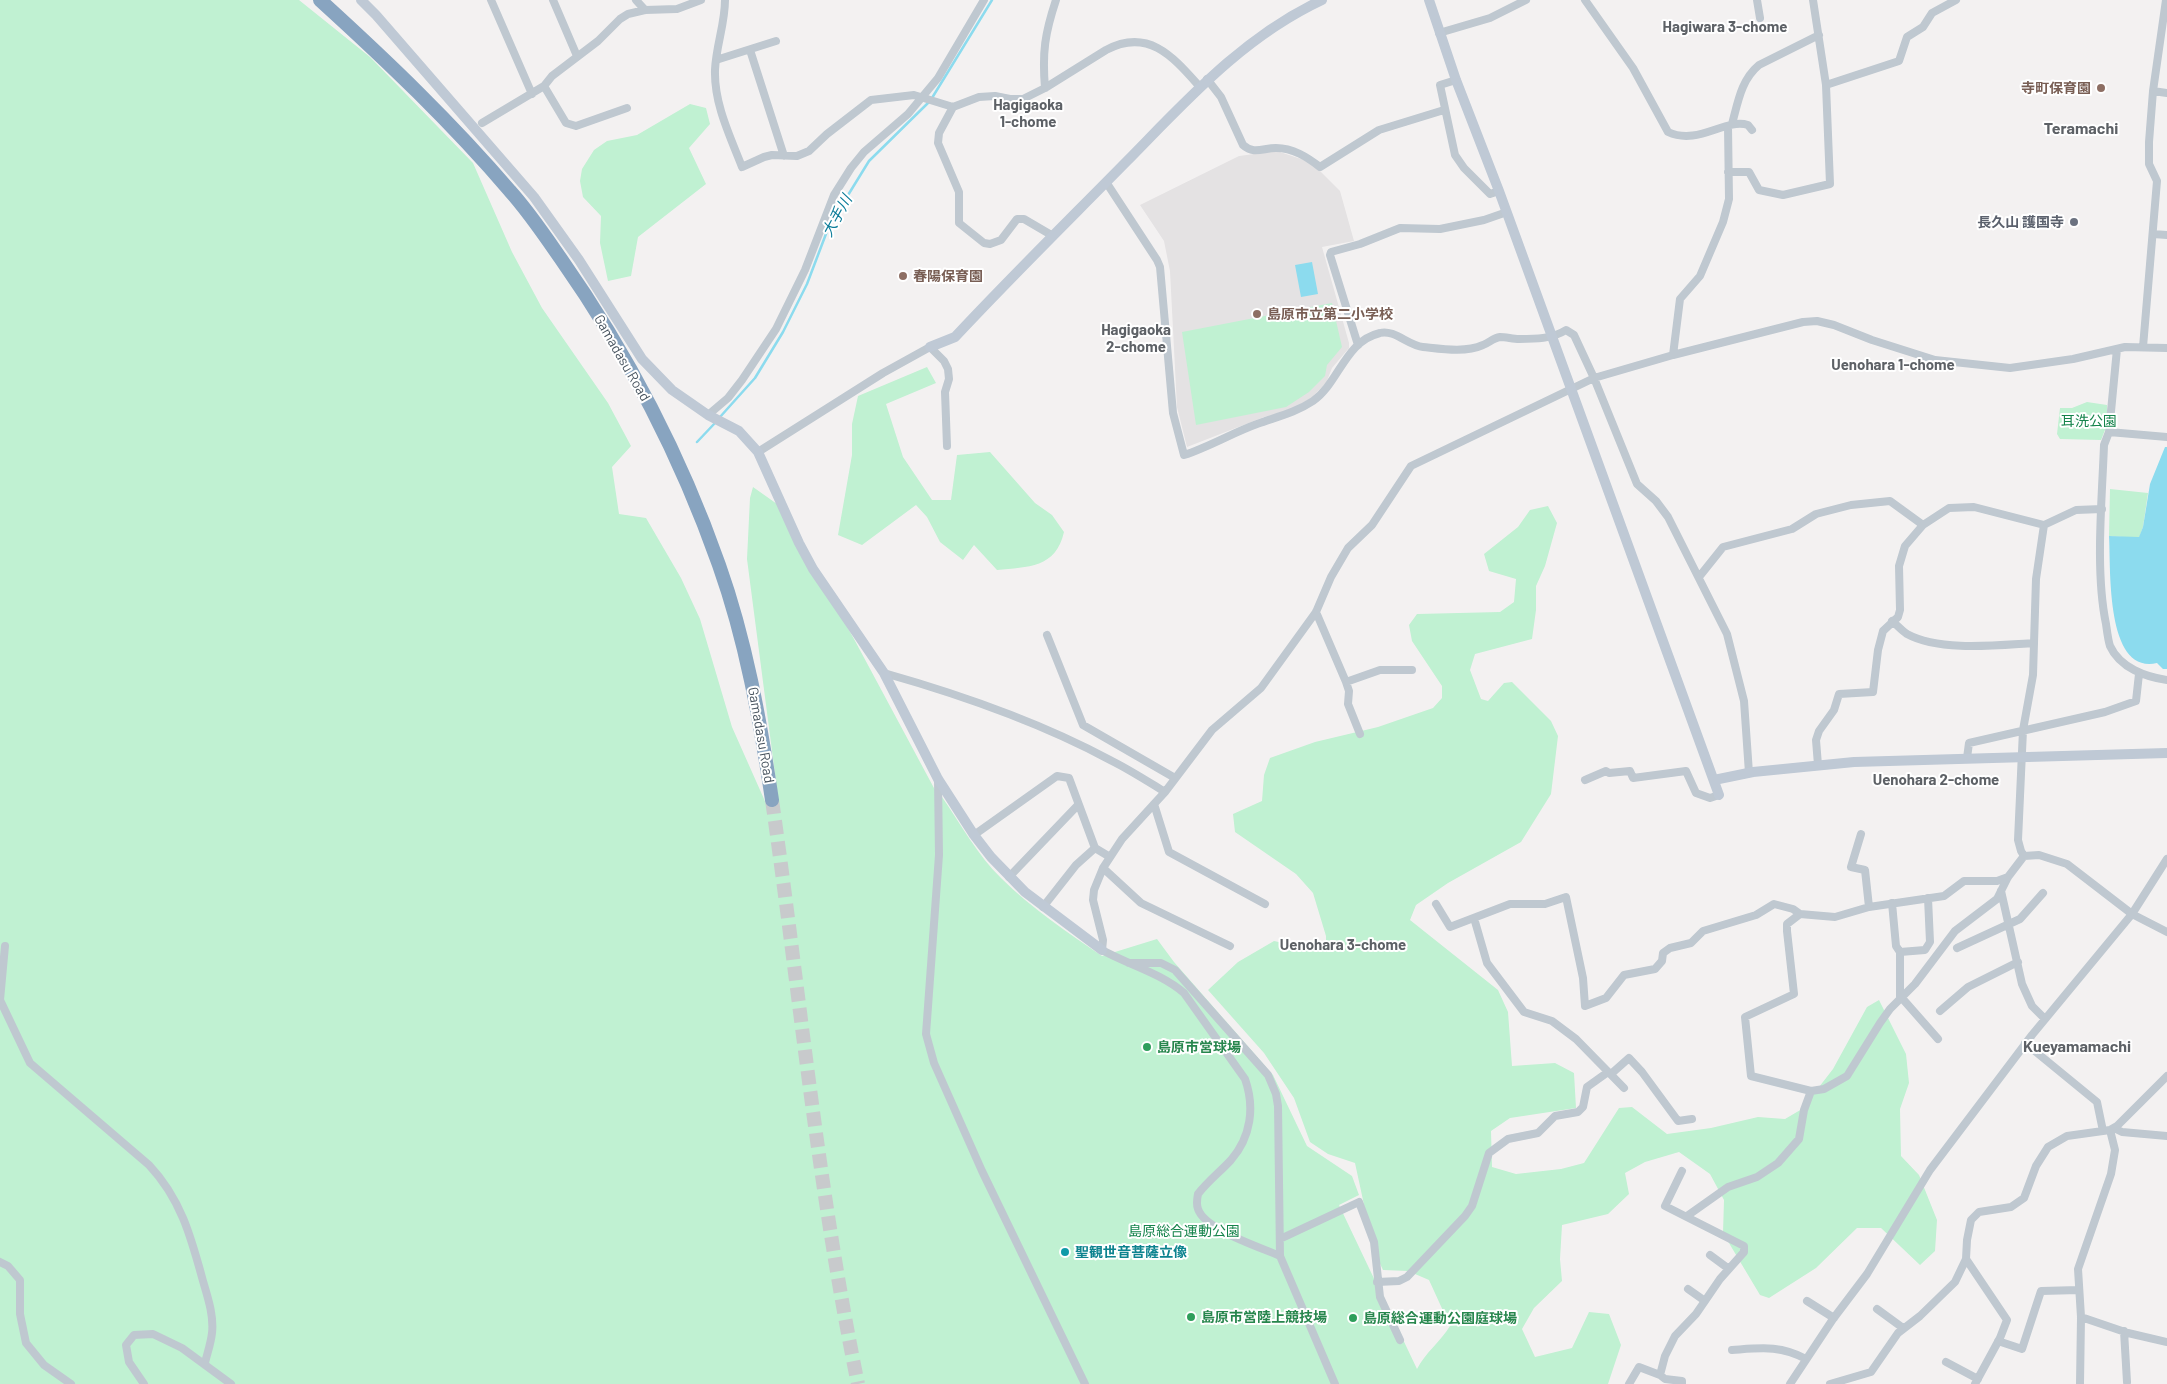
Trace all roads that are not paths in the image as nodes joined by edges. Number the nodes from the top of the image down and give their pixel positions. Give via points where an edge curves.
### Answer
1 (320, 0) edge
2 (361, 0) edge
3 (491, 0) edge
4 (553, 0) edge
5 (636, 0) edge
6 (701, 0) edge
7 (725, 0) edge
8 (984, 0) edge
9 (1056, 0) edge
10 (1322, 0) edge
11 (1429, 0) edge
12 (1526, 0) edge
13 (1586, 0) edge
14 (1757, 0) edge
15 (1813, 0) edge
16 (1956, 0) edge
17 (2166, 0) edge
18 (645, 10) junction
19 (1760, 18) dead end
20 (1439, 33) junction
21 (1820, 35) junction
22 (776, 41) dead end
23 (750, 50) junction
24 (577, 56) junction
25 (716, 60) junction
26 (1456, 80) junction
27 (1204, 83) junction
28 (1826, 85) junction
29 (544, 86) junction
30 (1045, 88) junction
31 (2153, 91) junction
32 (2167, 93) edge
33 (532, 94) junction
34 (928, 99) junction
35 (953, 107) junction
36 (627, 108) dead end
37 (1444, 110) junction
38 (482, 123) dead end
39 (1730, 125) junction
40 (1752, 130) dead end
41 (784, 156) junction
42 (1728, 172) junction
43 (1106, 182) junction
44 (1499, 191) junction
45 (1507, 212) junction
46 (2153, 234) junction
47 (2167, 235) edge
48 (1053, 236) junction
49 (1553, 337) junction
50 (1358, 345) junction
51 (930, 347) junction
52 (2143, 347) junction
53 (2167, 348) edge
54 (2117, 349) junction
55 (1674, 355) junction
56 (1594, 378) junction
57 (1572, 388) junction
58 (711, 416) junction
59 (2109, 432) junction
60 (2167, 437) edge
61 (947, 446) dead end
62 (758, 452) junction
63 (2102, 509) junction
64 (1923, 525) junction
65 (2044, 525) junction
66 (1699, 576) junction
67 (1316, 612) junction
68 (1892, 621) junction
69 (1047, 635) dead end
70 (2034, 643) junction
71 (1412, 670) dead end
72 (884, 673) junction
73 (2139, 674) junction
74 (2167, 680) edge
75 (1346, 682) junction
76 (2023, 730) junction
77 (1360, 734) dead end
78 (2167, 753) edge
79 (2022, 757) junction
80 (1967, 758) junction
81 (1818, 765) junction
82 (1749, 773) junction
83 (1175, 778) junction
84 (938, 779) junction
85 (1585, 780) dead end
86 (1714, 780) junction
87 (1165, 792) junction
88 (1719, 795) joint
89 (772, 800) tunnel mouth
90 (1154, 804) junction
91 (1078, 805) junction
92 (1861, 834) dead end
93 (974, 835) junction
94 (1095, 848) junction
95 (2024, 856) junction
96 (1110, 857) junction
97 (2167, 859) edge
98 (1103, 868) junction
99 (1009, 877) junction
100 (2008, 877) junction
101 (2001, 890) junction
102 (2043, 894) dead end
103 (1928, 898) junction
104 (1892, 903) junction
105 (1265, 904) dead end
106 (1436, 904) dead end
107 (1043, 907) junction
108 (1869, 907) junction
109 (1800, 914) junction
110 (2132, 914) junction
111 (1474, 918) junction
112 (2009, 924) junction
113 (2167, 932) edge
114 (5, 946) dead end
115 (1230, 946) dead end
116 (1957, 948) dead end
117 (1102, 950) junction
118 (1900, 952) junction
119 (2018, 962) junction
120 (1125, 963) junction
121 (1900, 998) junction
122 (1940, 1011) dead end
123 (2045, 1019) junction
124 (1938, 1039) dead end
125 (2025, 1043) junction
126 (1610, 1073) junction
127 (2167, 1076) edge
128 (1624, 1088) dead end
129 (1811, 1090) junction
130 (1692, 1119) dead end
131 (2109, 1129) junction
132 (2167, 1136) edge
133 (1682, 1171) dead end
134 (1687, 1216) junction
135 (1280, 1239) junction
136 (1280, 1256) junction
137 (1710, 1256) dead end
138 (1966, 1259) junction
139 (0, 1262) edge
140 (1729, 1268) junction
141 (1377, 1282) junction
142 (1688, 1289) dead end
143 (2079, 1290) junction
144 (1705, 1301) junction
145 (1807, 1301) dead end
146 (1877, 1310) dead end
147 (2081, 1317) junction
148 (1834, 1318) junction
149 (1903, 1328) junction
150 (2124, 1331) junction
151 (1400, 1340) dead end
152 (1998, 1341) junction
153 (2167, 1342) edge
154 (1732, 1350) dead end
155 (1806, 1359) junction
156 (1946, 1362) dead end
157 (205, 1363) junction
158 (1660, 1375) junction
159 (1976, 1381) edge
160 (2126, 1382) dead end
161 (71, 1384) edge
162 (144, 1384) edge
163 (231, 1384) edge
164 (1085, 1384) edge
165 (1335, 1384) edge
166 (1629, 1384) edge
167 (1682, 1384) edge
168 (1790, 1384) edge
169 (1830, 1384) edge
170 (2080, 1384) edge

1 - 89 highway, Gamadasu Road via 430,104 512,192 579,285 619,348 686,482 719,565 754,692
2 - 58 street via 534,198 579,260 642,359 672,390
3 - 33 street
4 - 24 street
5 - 18 street
6 - 18 street via 677,9
7 - 25 street
8 - 34 street
9 - 30 street via 1043,53
10 - 27 street via 1293,14 1248,44
11 - 20 street
12 - 20 street via 1490,18
13 - 39 street via 1637,75 1668,132 1689,136
14 - 19 street
15 - 21 street
16 - 28 street via 1932,13 1923,27 1907,37 1900,61
17 - 31 street
18 - 24 street via 620,19
20 - 26 street
21 - 28 street
21 - 39 street via 1752,70 1743,85
22 - 23 street
23 - 25 street
23 - 41 street
24 - 29 street
25 - 41 street via 716,89 727,131 742,167 764,157
26 - 37 street via 1440,85
26 - 44 street
27 - 30 street via 1162,49 1126,43 1106,50
27 - 37 street via 1221,97 1242,145 1248,150 1288,149 1320,167 1379,130
27 - 43 street
28 - 42 street via 1830,184 1780,194 1759,190 1749,172
29 - 33 street
29 - 36 street via 566,123 576,126
30 - 35 street via 1023,99 979,97
31 - 32 street
31 - 46 street via 2149,164 2157,181
33 - 38 street
34 - 35 street
34 - 41 street via 905,95 871,100 809,150 797,156
34 - 58 street via 864,152 834,194 805,270 776,329 728,398
35 - 48 street via 939,133 938,144 958,192 958,218 962,226 990,244 1001,240 1020,219
37 - 44 street via 1458,160 1490,194
39 - 40 street via 1744,124
39 - 42 street
42 - 55 street via 1729,199 1722,222 1700,276 1680,299
43 - 48 street
43 - 50 street via 1160,267 1173,413 1184,455 1257,424 1295,412 1314,400 1329,386 1340,366
44 - 45 street
45 - 49 street
45 - 50 street via 1440,229 1400,228 1360,244 1332,250 1330,255
46 - 47 street
46 - 52 street
48 - 51 street via 956,337
49 - 50 street via 1501,337 1483,346 1464,350 1422,347 1380,333
49 - 56 street via 1566,330 1574,335
49 - 57 street
51 - 61 street via 948,370 945,392
51 - 62 street
52 - 53 street
52 - 54 street
54 - 55 street via 2073,360 2010,368 1934,360 1817,321 1774,328
54 - 59 street
55 - 56 street
56 - 57 street
56 - 66 street via 1637,484 1668,517
57 - 67 street via 1411,466 1372,526 1348,548
57 - 86 street
58 - 62 street via 739,431
59 - 60 street
59 - 63 street via 2104,445
62 - 72 street via 813,569
63 - 65 street via 2076,510
63 - 73 street via 2101,577 2110,646
64 - 65 street via 1949,508 1974,507
64 - 66 street via 1890,501 1851,506 1816,514 1792,529 1723,548
64 - 68 street via 1905,546 1900,566 1900,610
65 - 70 street via 2038,557
66 - 82 street via 1727,634 1735,664 1744,701
67 - 75 street
67 - 83 street via 1261,688 1212,730
68 - 70 street via 1908,634 1946,644
68 - 81 street via 1883,630 1873,692 1839,694 1834,710 1816,740
69 - 83 street via 1083,725
70 - 76 street via 2033,675
71 - 75 street via 1380,670
72 - 84 street
72 - 87 street via 948,691 1053,732 1112,760
73 - 74 street
73 - 76 street via 2136,701 2105,712
75 - 77 street via 1348,704
76 - 79 street
76 - 80 street via 1969,743
78 - 79 street
79 - 80 street
79 - 95 street via 2018,840
80 - 81 street
81 - 82 street
82 - 86 street
83 - 87 street
84 - 93 street
84 - 164 street via 939,855 926,1034 934,1063 978,1162
85 - 88 street via 1606,771 1630,771 1633,778 1686,771 1696,793 1710,798
86 - 88 street
87 - 90 street
90 - 96 street
90 - 105 street via 1169,852
91 - 93 street via 1069,778 1057,776
91 - 94 street
91 - 99 street
92 - 108 street via 1851,867 1865,870
93 - 99 street
94 - 96 street
94 - 107 street via 1076,865
95 - 100 street
95 - 110 street via 2039,855 2067,864
96 - 98 street
97 - 110 street
98 - 115 street via 1140,903
98 - 117 street via 1093,900 1103,940
99 - 107 street
100 - 101 street
100 - 103 street via 1997,881 1964,882 1944,896
101 - 112 street
101 - 121 street via 1996,899 1955,932 1915,984
102 - 112 street via 2020,919
103 - 104 street
103 - 118 street via 1930,942 1925,950
104 - 108 street
104 - 118 street via 1896,946
106 - 111 street via 1450,927
107 - 117 street
108 - 109 street via 1835,917
109 - 111 street via 1774,904 1756,915 1703,931 1691,943 1663,953 1655,969 1624,975 1606,998 1585,1006 1583,978 1566,896 1545,904 1510,904
109 - 129 street via 1787,924 1786,932 1794,994 1745,1018 1751,1076
110 - 113 street
110 - 123 street
111 - 126 street via 1487,963 1524,1012 1552,1021 1576,1039
112 - 116 street
112 - 119 street
114 - 157 street via 0,1000 30,1063 149,1165 178,1204 192,1238 210,1309 212,1333
117 - 120 street
118 - 121 street
119 - 122 street via 1968,987
119 - 123 street via 2022,984 2032,1006
120 - 135 street via 1171,966 1268,1075 1278,1106
120 - 136 street via 1163,978 1184,993 1245,1079 1252,1106 1247,1132 1231,1159 1198,1194 1197,1209 1216,1228
121 - 124 street
121 - 129 street via 1847,1076 1824,1089
123 - 125 street
125 - 131 street via 2097,1102
125 - 148 street via 1930,1170 1867,1274
126 - 128 street
126 - 130 street via 1629,1058 1678,1121
126 - 141 street via 1587,1087 1584,1106 1578,1112 1555,1116 1538,1133 1508,1139 1494,1148 1486,1160 1466,1216 1407,1277 1400,1281
127 - 131 street
129 - 134 street via 1799,1139 1778,1163 1757,1176 1728,1187
131 - 132 street
131 - 138 street via 2067,1136 2048,1148 2036,1166 2024,1198 2011,1207 1979,1212 1971,1220
131 - 143 street via 2115,1150 2111,1174 2078,1269
133 - 134 street via 1665,1206
134 - 140 street via 1744,1246 1744,1252
135 - 136 street
135 - 141 street via 1359,1202 1373,1234
136 - 165 street
137 - 140 street
138 - 149 street via 1955,1282
138 - 152 street via 2007,1320
139 - 161 street via 20,1280 20,1314 26,1342 44,1365
140 - 144 street
141 - 151 street via 1380,1297
142 - 144 street
143 - 147 street
143 - 152 street via 2041,1291 2022,1349
144 - 158 street via 1675,1336
145 - 148 street
146 - 149 street
147 - 150 street
147 - 170 street
148 - 155 street
149 - 169 street via 1870,1372
150 - 153 street
150 - 160 street
152 - 159 street
154 - 155 street via 1784,1349
155 - 168 street
156 - 159 street
157 - 162 street via 153,1334 134,1335 126,1345 129,1362
157 - 163 street
158 - 166 street via 1639,1368
158 - 167 street via 1665,1379 1682,1380

